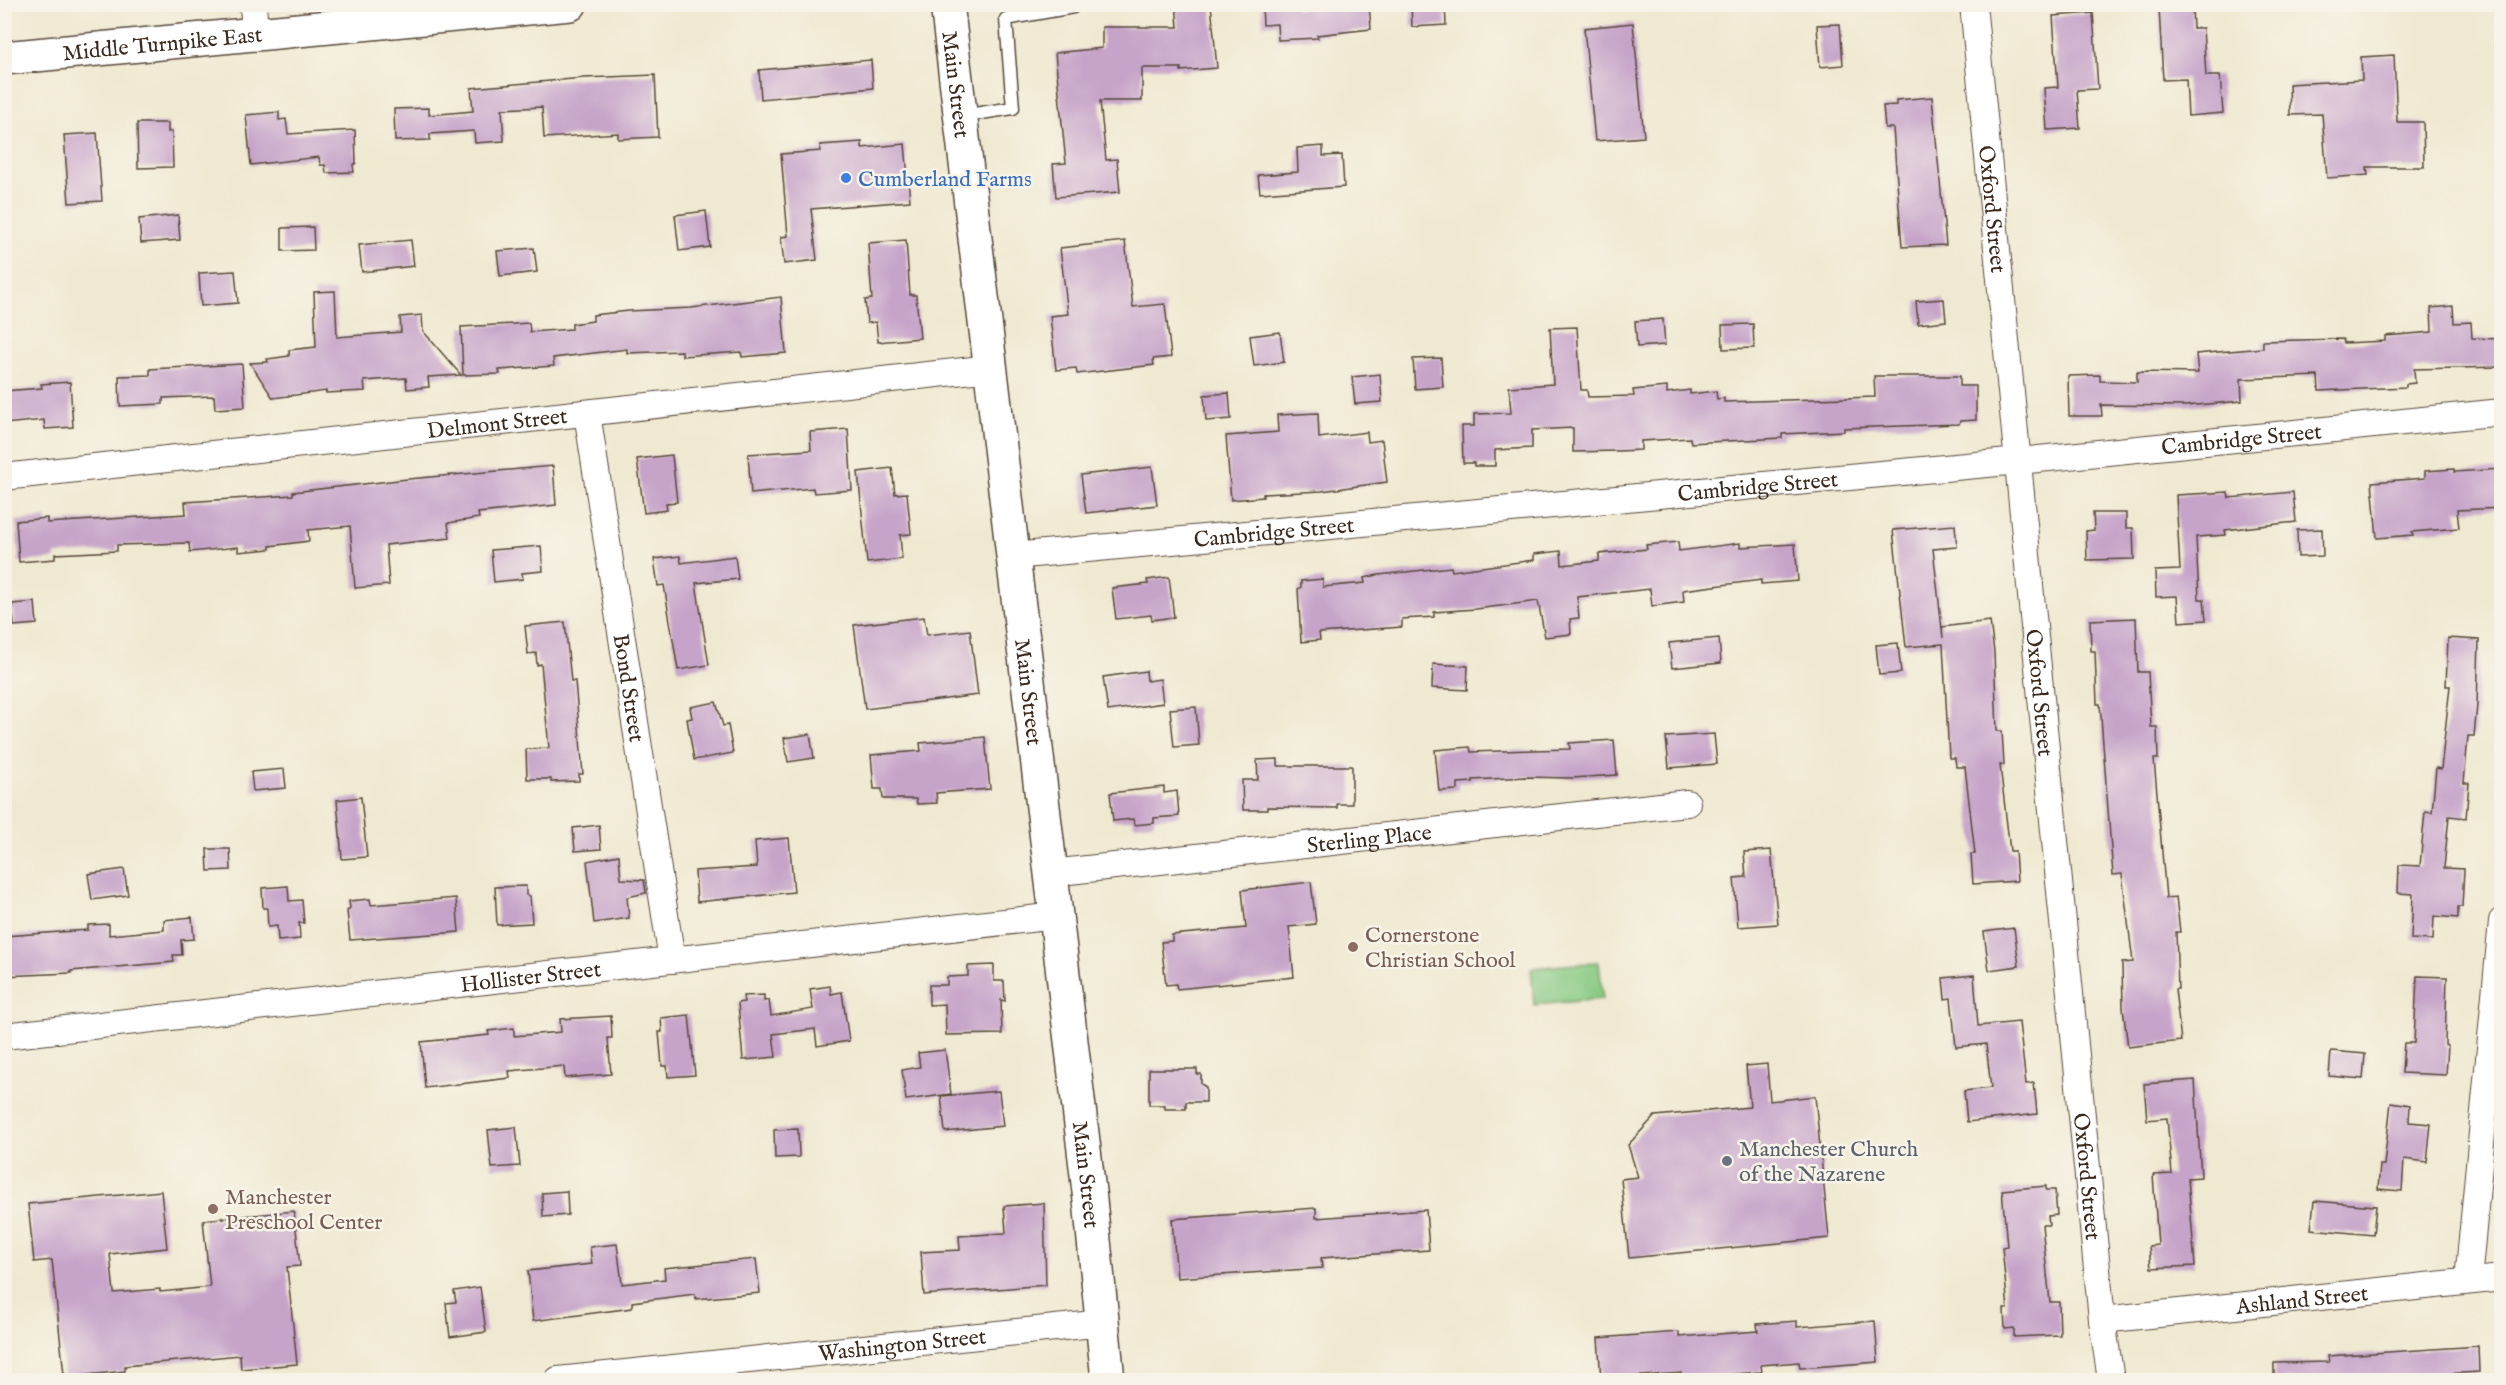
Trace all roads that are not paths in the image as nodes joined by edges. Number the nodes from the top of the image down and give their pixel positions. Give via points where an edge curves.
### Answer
1 (570, 4) edge
2 (947, 4) edge
3 (1073, 4) edge
4 (1973, 4) edge
5 (254, 19) edge
6 (4, 58) edge
7 (961, 116) junction
8 (991, 368) junction
9 (2502, 412) edge
10 (587, 413) junction
11 (2019, 461) junction
12 (4, 477) edge
13 (1013, 556) junction
14 (1687, 803) dead end
15 (1051, 873) junction
16 (1056, 916) junction
17 (2502, 921) edge
18 (672, 960) junction
19 (4, 1036) edge
20 (2502, 1278) edge
21 (2468, 1281) junction
22 (2102, 1320) junction
23 (1102, 1323) junction
24 (558, 1380) edge
25 (1108, 1380) edge
26 (2111, 1380) edge

1 - 5 main road, Middle Turnpike East
2 - 7 main road, Main Street
3 - 7 lane via 1006,19 1013,108
4 - 11 street, Oxford Street
5 - 6 main road, Middle Turnpike East
7 - 8 main road, Main Street
8 - 10 street, Delmont Street
8 - 13 main road, Main Street
9 - 11 street, Cambridge Street
10 - 12 street, Delmont Street
10 - 18 street, Bond Street
11 - 13 street, Cambridge Street
11 - 22 street, Oxford Street
13 - 15 main road, Main Street
14 - 15 street, Sterling Place
15 - 16 main road, Main Street
16 - 18 street, Hollister Street
16 - 23 main road, Main Street
17 - 21 street
18 - 19 street, Hollister Street
20 - 21 street, Ashland Street
21 - 22 street, Ashland Street
22 - 26 street, Oxford Street
23 - 24 street, Washington Street
23 - 25 main road, Main Street

